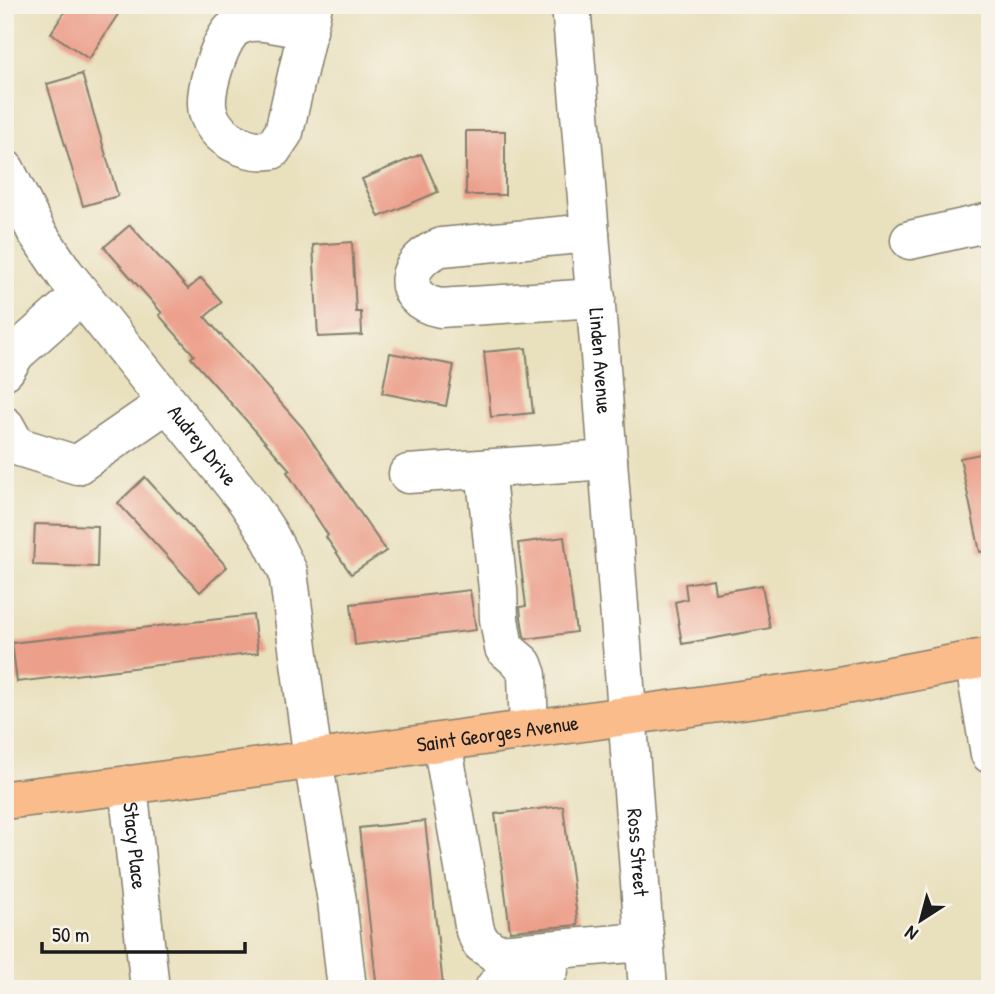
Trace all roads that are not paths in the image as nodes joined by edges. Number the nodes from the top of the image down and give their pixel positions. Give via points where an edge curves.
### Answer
1 (571, 5) edge
2 (5, 169) edge
3 (990, 222) edge
4 (590, 233) junction
5 (910, 240) dead end
6 (81, 295) junction
7 (596, 298) junction
8 (5, 370) edge
9 (167, 402) junction
10 (5, 426) edge
11 (608, 460) junction
12 (485, 468) junction
13 (408, 474) dead end
14 (982, 659) edge
15 (626, 716) junction
16 (529, 729) junction
17 (442, 741) junction
18 (990, 754) edge
19 (313, 760) junction
20 (128, 785) junction
21 (5, 800) edge
22 (645, 964) edge
23 (150, 989) edge
24 (347, 989) edge
25 (494, 989) edge

1 - 4 street, Linden Avenue
2 - 6 street, Audrey Drive via 36,231
3 - 5 street
4 - 7 street, Linden Avenue
4 - 7 street via 442,247 424,254 410,279 419,299 440,308
6 - 8 street via 16,353
6 - 9 street, Audrey Drive
7 - 11 street, Linden Avenue
9 - 10 street via 77,465 16,446
9 - 19 street, Audrey Drive via 246,500 288,572
11 - 12 street
11 - 15 street, Linden Avenue
12 - 13 street
12 - 16 street via 504,649 523,664 527,675
14 - 15 main road, Saint Georges Avenue via 834,687
14 - 18 street
15 - 16 main road, Saint Georges Avenue
15 - 22 street, Ross Street
16 - 17 main road, Saint Georges Avenue
17 - 19 main road, Saint Georges Avenue
17 - 22 street via 475,931 481,943 497,954
19 - 20 main road, Saint Georges Avenue
19 - 24 street, Audrey Drive
20 - 21 main road, Saint Georges Avenue
20 - 23 street, Stacy Place
22 - 25 street via 523,972 499,981

